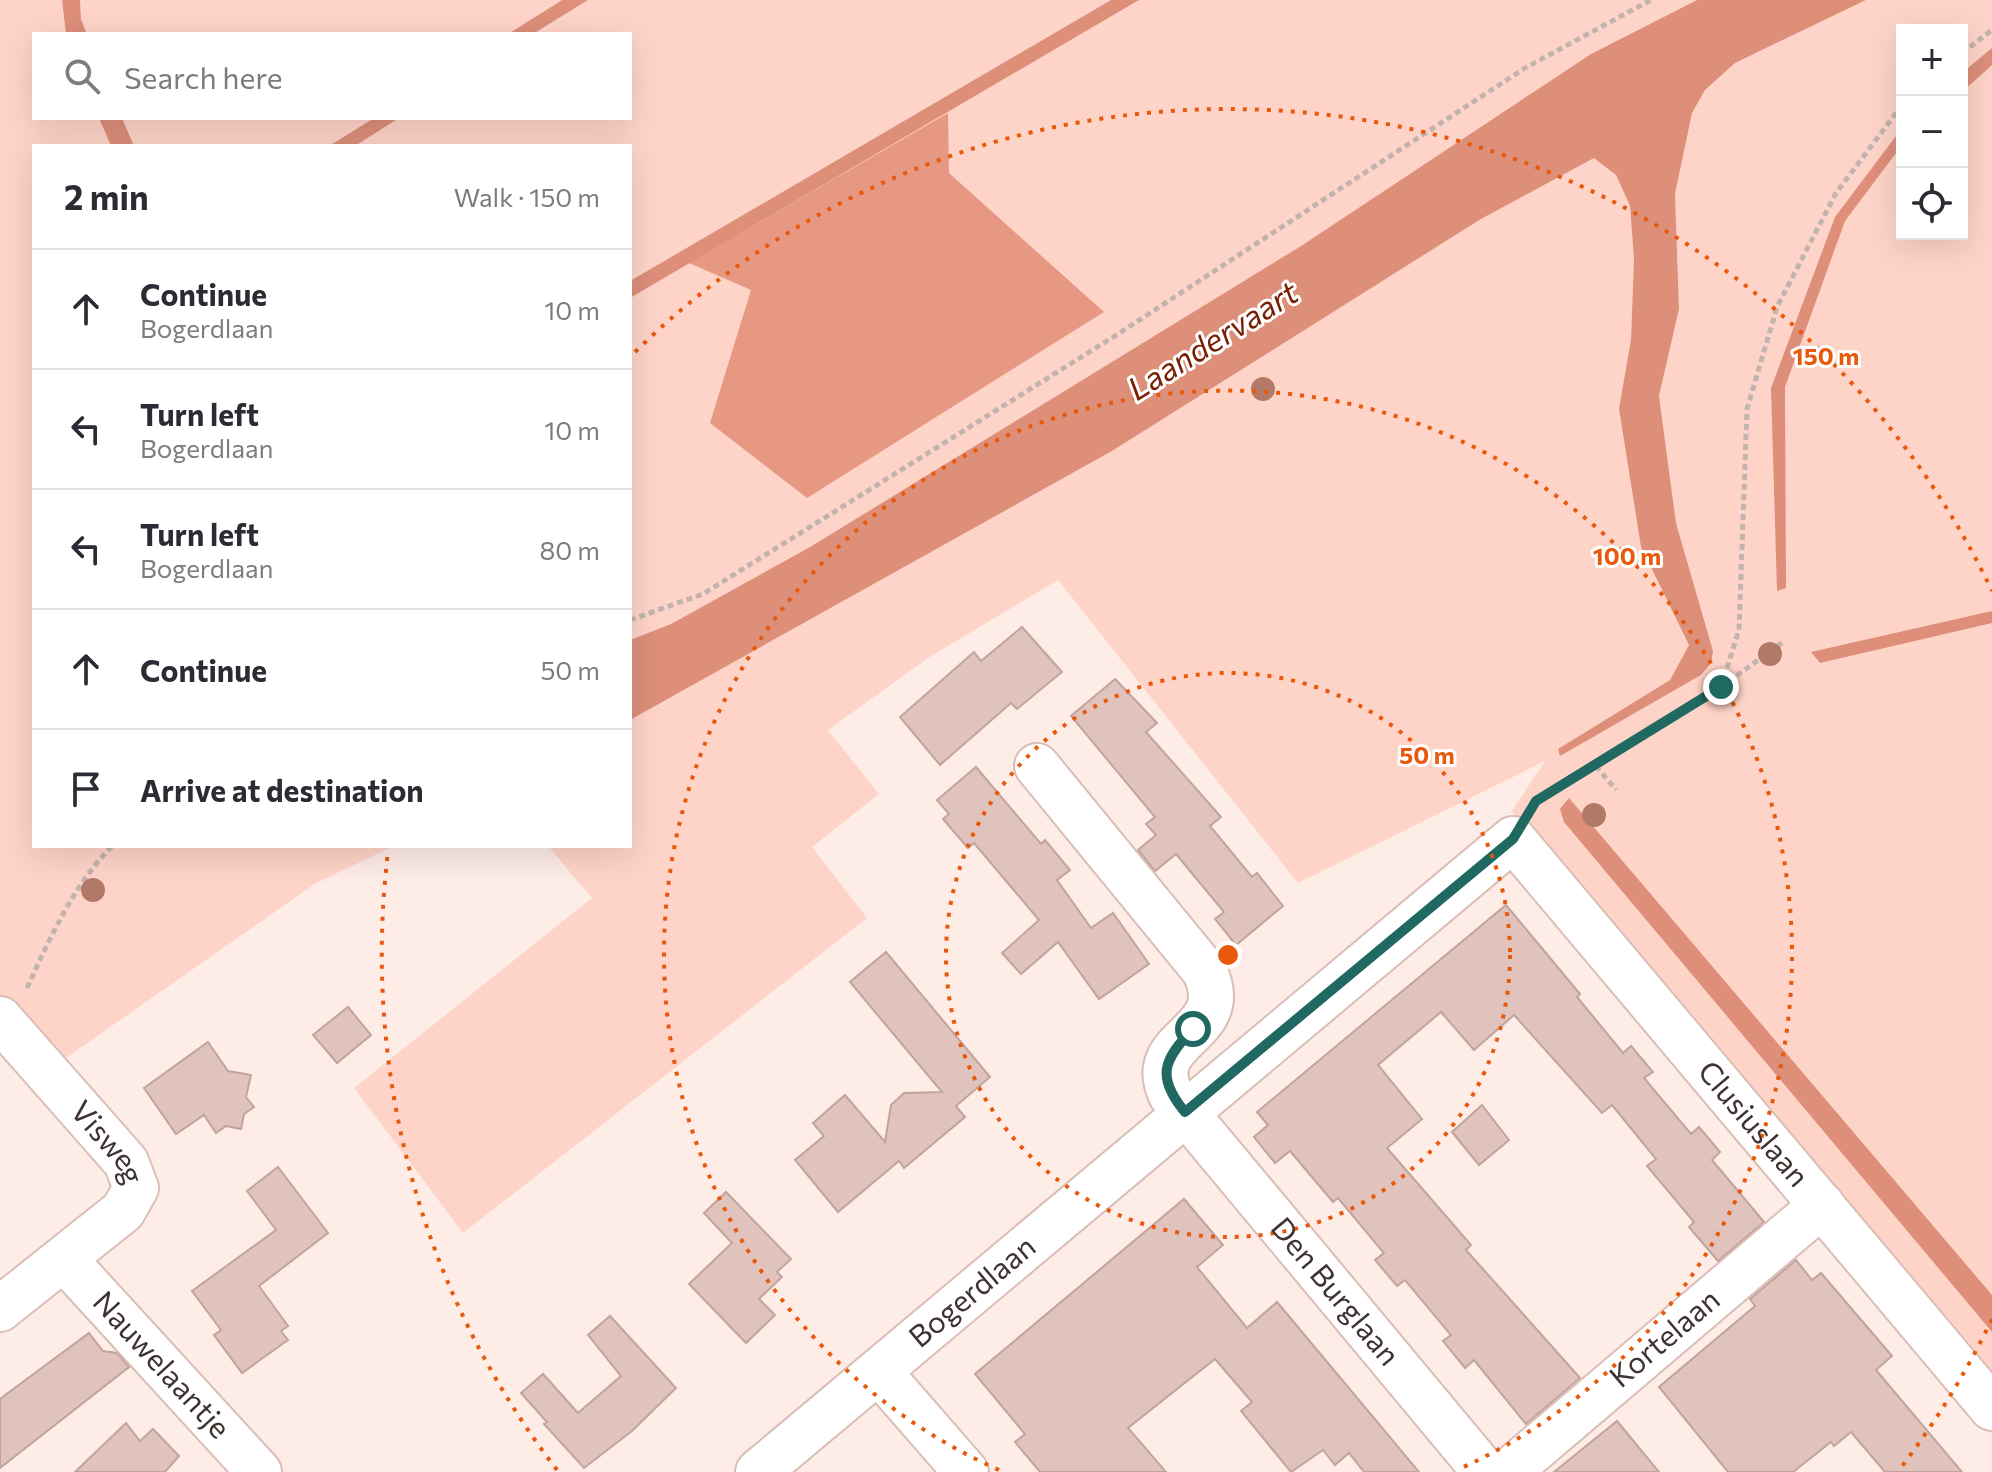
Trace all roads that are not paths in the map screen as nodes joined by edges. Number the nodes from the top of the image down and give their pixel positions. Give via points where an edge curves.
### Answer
1 (1037, 766) dead end
2 (1513, 839) joint
3 (7, 1028) edge
4 (1185, 1112) junction
5 (1822, 1205) junction
6 (64, 1259) junction
7 (0, 1309) edge
8 (879, 1372) junction
9 (1992, 1408) edge
10 (259, 1472) edge
11 (758, 1472) edge
12 (966, 1472) edge
13 (1485, 1472) edge
14 (1508, 1472) edge

1 - 4 street via 1204,970 1213,988 1210,1013 1168,1061 1167,1087
2 - 4 street, Bogerdlaan
2 - 5 street, Clusiuslaan
3 - 6 street, Visweg via 126,1162 136,1188 123,1211
4 - 8 street, Bogerdlaan
4 - 13 street, Den Burglaan
5 - 9 street, Clusiuslaan
5 - 14 street, Kortelaan
6 - 7 street, Visweg
6 - 10 street, Nauwelaantje
8 - 11 street, Bogerdlaan
8 - 12 street

